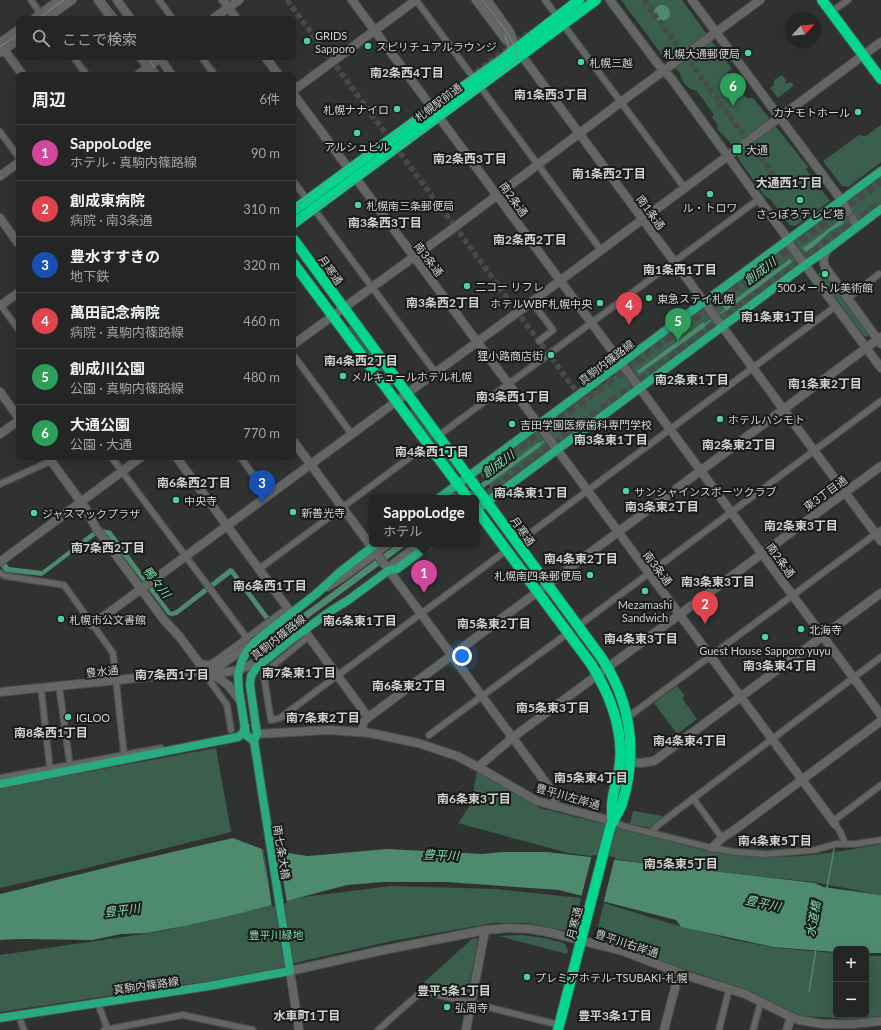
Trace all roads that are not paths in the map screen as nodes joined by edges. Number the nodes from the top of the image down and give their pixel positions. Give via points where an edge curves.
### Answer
1 (31, 0) edge
2 (59, 0) edge
3 (72, 0) edge
4 (98, 0) edge
5 (117, 0) edge
6 (159, 0) edge
7 (223, 0) edge
8 (239, 0) edge
9 (352, 0) edge
10 (416, 0) edge
11 (476, 0) edge
12 (487, 0) edge
13 (545, 0) edge
14 (579, 0) edge
15 (596, 0) edge
16 (610, 0) edge
17 (692, 0) edge
18 (760, 0) edge
19 (822, 0) edge
20 (848, 0) edge
21 (229, 8) junction
22 (831, 12) junction
23 (41, 16) edge
24 (43, 16) edge
25 (44, 16) edge
26 (110, 16) edge
27 (129, 16) edge
28 (171, 16) edge
29 (217, 16) edge
30 (235, 16) edge
31 (560, 20) junction
32 (375, 30) junction
33 (16, 32) edge
34 (716, 32) junction
35 (16, 41) edge
36 (881, 42) edge
37 (1, 48) edge
38 (519, 52) junction
39 (863, 55) junction
40 (76, 60) edge
41 (142, 60) edge
42 (158, 60) edge
43 (161, 60) edge
44 (204, 60) edge
45 (268, 60) edge
46 (664, 70) junction
47 (150, 71) edge
48 (20, 72) edge
49 (84, 72) edge
50 (170, 72) edge
51 (212, 72) edge
52 (276, 72) edge
53 (881, 79) edge
54 (477, 83) junction
55 (296, 89) edge
56 (296, 98) edge
57 (621, 102) junction
58 (436, 113) junction
59 (778, 117) junction
60 (0, 132) edge
61 (580, 134) junction
62 (16, 153) edge
63 (728, 155) junction
64 (16, 164) edge
65 (539, 165) junction
66 (349, 170) junction
67 (881, 171) edge
68 (0, 176) edge
69 (356, 178) junction
70 (296, 185) edge
71 (684, 187) junction
72 (498, 195) junction
73 (759, 199) junction
74 (842, 201) junction
75 (311, 204) junction
76 (296, 209) edge
77 (881, 210) edge
78 (0, 218) edge
79 (642, 218) junction
80 (296, 221) edge
81 (857, 227) junction
82 (16, 240) edge
83 (788, 240) junction
84 (296, 243) edge
85 (828, 249) junction
86 (601, 250) junction
87 (414, 258) junction
88 (800, 258) junction
89 (674, 262) junction
90 (296, 267) edge
91 (879, 274) dead end
92 (559, 280) junction
93 (372, 288) junction
94 (16, 294) edge
95 (848, 298) junction
96 (531, 301) junction
97 (705, 303) junction
98 (0, 305) edge
99 (836, 306) junction
100 (344, 308) junction
101 (333, 316) junction
102 (591, 323) junction
103 (16, 326) edge
104 (723, 327) junction
105 (880, 340) edge
106 (539, 341) dead end
107 (476, 342) junction
108 (296, 343) edge
109 (866, 348) junction
110 (296, 359) edge
111 (622, 364) junction
112 (753, 368) junction
113 (881, 368) edge
114 (435, 372) junction
115 (508, 385) junction
116 (640, 388) junction
117 (0, 392) edge
118 (407, 393) junction
119 (396, 401) junction
120 (881, 402) edge
121 (784, 409) junction
122 (16, 414) edge
123 (16, 422) edge
124 (538, 425) junction
125 (670, 429) junction
126 (351, 433) junction
127 (0, 434) edge
128 (438, 436) junction
129 (428, 444) junction
130 (296, 445) edge
131 (557, 450) junction
132 (814, 451) junction
133 (50, 460) edge
134 (113, 460) edge
135 (137, 460) edge
136 (178, 460) edge
137 (242, 460) edge
138 (310, 464) junction
139 (881, 466) edge
140 (701, 471) junction
141 (122, 472) junction
142 (468, 476) junction
143 (0, 484) edge
144 (458, 484) junction
145 (587, 491) junction
146 (845, 492) junction
147 (268, 495) junction
148 (443, 495) edge
149 (465, 495) edge
150 (81, 502) junction
151 (487, 502) junction
152 (342, 507) junction
153 (479, 507) edge
154 (732, 512) junction
155 (479, 513) edge
156 (227, 525) junction
157 (618, 532) junction
158 (878, 532) edge
159 (881, 541) edge
160 (369, 543) edge
161 (517, 543) junction
162 (372, 547) edge
163 (386, 547) edge
164 (416, 547) edge
165 (426, 547) edge
166 (507, 550) junction
167 (762, 553) junction
168 (185, 556) junction
169 (379, 556) edge
170 (2, 561) edge
171 (259, 569) junction
172 (0, 573) edge
173 (649, 574) junction
174 (548, 584) junction
175 (145, 586) junction
176 (538, 592) junction
177 (881, 594) edge
178 (793, 595) junction
179 (421, 614) junction
180 (679, 615) junction
181 (300, 624) junction
182 (92, 625) junction
183 (578, 626) junction
184 (568, 633) junction
185 (823, 636) junction
186 (247, 638) junction
187 (257, 640) junction
188 (291, 640) junction
189 (452, 655) junction
190 (710, 656) junction
191 (881, 657) edge
192 (199, 663) junction
193 (608, 667) junction
194 (239, 670) junction
195 (205, 671) junction
196 (338, 675) junction
197 (598, 675) junction
198 (854, 678) junction
199 (116, 680) junction
200 (59, 686) junction
201 (41, 688) junction
202 (0, 692) edge
203 (482, 696) junction
204 (740, 698) junction
205 (241, 702) junction
206 (881, 715) edge
207 (368, 716) junction
208 (628, 717) junction
209 (881, 721) edge
210 (245, 726) junction
211 (232, 730) dead end
212 (362, 732) junction
213 (429, 735) dead end
214 (255, 738) junction
215 (512, 738) junction
216 (771, 739) junction
217 (161, 748) dead end
218 (124, 754) junction
219 (630, 762) junction
220 (70, 765) junction
221 (478, 767) junction
222 (50, 769) junction
223 (0, 778) edge
224 (802, 780) junction
225 (0, 784) edge
226 (881, 785) edge
227 (693, 798) junction
228 (554, 806) junction
229 (834, 823) junction
230 (611, 825) junction
231 (651, 833) junction
232 (722, 838) junction
233 (881, 840) edge
234 (845, 844) junction
235 (712, 848) junction
236 (485, 930) junction
237 (582, 937) junction
238 (289, 968) junction
239 (679, 972) junction
240 (729, 989) junction
241 (761, 1001) junction
242 (472, 1003) junction
243 (100, 1009) dead end
244 (791, 1017) junction
245 (0, 1018) edge
246 (881, 1020) edge
247 (21, 1022) dead end
248 (559, 1027) edge
249 (852, 1027) edge
250 (24, 1030) edge
251 (107, 1030) edge
252 (253, 1030) edge
253 (299, 1030) edge
254 (378, 1030) edge
255 (466, 1030) edge
256 (664, 1030) edge
257 (719, 1030) edge
258 (753, 1030) edge
259 (787, 1030) edge

1 - 23 street
2 - 24 street
3 - 25 street
4 - 26 street
5 - 27 street
6 - 28 street
7 - 21 street
8 - 21 street
9 - 32 street, 南2条通
10 - 32 street
10 - 54 street
11 - 38 street, 南1条通 via 506,40
12 - 38 street, 南1条通 via 510,32
13 - 31 street
14 - 31 highway, 札幌駅前通
15 - 31 highway, 札幌駅前通
16 - 46 street
17 - 34 street
18 - 34 street
19 - 22 highway
20 - 22 street
21 - 29 street
21 - 30 street
22 - 39 highway
31 - 38 highway, 札幌駅前通
31 - 57 street
32 - 55 street
32 - 58 street, 南2条通
33 - 37 street
34 - 46 street
34 - 59 street
35 - 37 street
36 - 39 street
37 - 48 street
38 - 54 highway, 札幌駅前通
38 - 61 street, 南1条通
39 - 53 highway
39 - 59 street
40 - 49 street
41 - 47 street
42 - 47 street
43 - 50 street
44 - 51 street
45 - 52 street
46 - 57 street
46 - 63 street
54 - 58 highway, 札幌駅前通
54 - 65 street
56 - 66 street, 南3条通
57 - 61 street
57 - 71 street
58 - 66 highway, 札幌駅前通 via 425,114
58 - 69 highway, 札幌駅前通
58 - 72 street, 南2条通
59 - 63 street
59 - 74 street
60 - 62 street
61 - 65 street
61 - 79 street, 南1条通
63 - 71 street
63 - 73 street
64 - 68 street
65 - 72 street
65 - 86 street
66 - 69 street, 南3条通
66 - 75 highway, 札幌駅前通
67 - 74 main road, 真駒内篠路線
69 - 75 highway, 札幌駅前通
69 - 87 street, 南3条通
70 - 75 street
71 - 79 street
72 - 87 street
72 - 92 street, 南2条通
73 - 83 street
73 - 89 street
74 - 81 street
74 - 83 main road, 真駒内篠路線
75 - 76 highway, 札幌駅前通
75 - 80 highway, 札幌駅前通
75 - 93 street
77 - 81 main road
78 - 82 street
79 - 86 street
79 - 89 street, 南1条通
81 - 85 main road
83 - 88 street
83 - 97 main road, 真駒内篠路線
84 - 100 highway, 月寒通
85 - 88 main road
85 - 95 street via 823,261 825,266
86 - 92 street
87 - 93 street
87 - 107 street, 南3条通
88 - 99 street
88 - 104 main road
89 - 97 street, 南1条通
89 - 102 street
90 - 101 highway
91 - 95 street
92 - 96 street
92 - 102 street, 南2条通
93 - 100 street
93 - 114 street
94 - 98 street
95 - 105 street
96 - 106 street via 553,330
96 - 107 street
97 - 104 street, 南1条通
97 - 111 main road, 真駒内篠路線
98 - 103 street
99 - 109 street
99 - 112 street
100 - 101 street
100 - 118 highway, 月寒通
101 - 108 street
101 - 119 highway
102 - 111 street, 南2条通
102 - 115 street
104 - 112 street
104 - 116 main road
105 - 109 street
107 - 114 street
107 - 115 street, 南3条通
109 - 113 street
109 - 121 street
110 - 126 street
111 - 116 street, 南2条通
111 - 124 main road, 真駒内篠路線
112 - 121 street
112 - 125 street
114 - 118 street
115 - 124 street, 南3条通
115 - 128 street
116 - 125 street, 南2条通
116 - 131 main road
117 - 122 street
118 - 119 street
118 - 128 highway, 月寒通
119 - 126 street
119 - 129 highway
120 - 132 street
121 - 132 street
121 - 140 street
123 - 127 street
124 - 131 street, 南3条通
124 - 142 main road, 真駒内篠路線
125 - 140 street, 南2条通
125 - 145 street
126 - 138 street
128 - 142 highway, 月寒通
129 - 144 highway
129 - 152 street
130 - 138 street
131 - 145 street, 南3条通
131 - 151 main road
132 - 146 street
132 - 154 street
133 - 143 street
133 - 150 street
134 - 141 street
135 - 141 street
136 - 156 street
137 - 147 street
138 - 147 street
138 - 152 street
139 - 146 street, 東3丁目通
140 - 154 street, 南2条通
140 - 157 street
141 - 150 street
141 - 168 street
142 - 144 main road, 真駒内篠路線
142 - 151 highway, 月寒通
144 - 148 main road, 真駒内篠路線
144 - 149 highway
145 - 157 street, 南3条通
145 - 161 street
146 - 158 street
146 - 167 street, 東3丁目通
147 - 156 street
150 - 170 street
150 - 175 street via 102,536
151 - 153 main road
151 - 161 highway, 月寒通
152 - 160 street
152 - 171 street
154 - 167 street, 南2条通
154 - 173 street
155 - 166 highway, 月寒通
156 - 168 street
156 - 171 street
157 - 173 street, 南3条通
157 - 174 street
158 - 159 street
158 - 178 street
161 - 174 highway, 月寒通
162 - 169 street
163 - 169 street
164 - 169 street via 393,564
165 - 169 main road, 真駒内篠路線 via 397,569
166 - 176 highway, 月寒通
166 - 179 street
167 - 178 street, 南2条通
167 - 180 street, 東3丁目通
168 - 175 street
168 - 186 street
169 - 179 street
169 - 181 main road, 真駒内篠路線 via 347,601
169 - 181 main road, 真駒内篠路線 via 340,572 316,594
171 - 181 street
172 - 182 street via 5,576 64,585
173 - 180 street, 南3条通
173 - 183 street
174 - 176 street
174 - 183 highway, 月寒通
175 - 182 street
175 - 192 street
176 - 184 highway, 月寒通
176 - 189 street
177 - 185 street
178 - 185 street, 南2条通
178 - 190 street
179 - 189 street
179 - 196 street
180 - 190 street, 南3条通
180 - 193 street, 東3丁目通
181 - 186 street via 282,612
181 - 187 main road, 真駒内篠路線 via 286,618
181 - 188 main road, 真駒内篠路線
181 - 196 street
181 - 196 street via 264,673 271,720 280,718
182 - 199 street via 113,653
183 - 193 highway, 月寒通
184 - 197 highway, 月寒通
184 - 203 street
185 - 198 street, 南2条通
185 - 204 street
186 - 192 street via 214,662
187 - 194 main road, 真駒内篠路線 via 244,655
187 - 195 street via 219,666
188 - 194 street via 250,666
188 - 214 main road, 真駒内篠路線 via 258,666 251,676
189 - 203 street
189 - 207 street
190 - 204 street, 南3条通
190 - 208 street
191 - 198 street
192 - 195 street
193 - 197 street, 東3丁目通
193 - 208 highway, 月寒通
194 - 195 street via 218,673
194 - 205 main road, 真駒内篠路線
195 - 199 street, 豊水通
195 - 205 street via 226,683
195 - 211 street via 227,705
196 - 207 street
197 - 215 street, 東3丁目通
197 - 230 highway, 月寒通 via 611,703 620,741 620,761 612,803
198 - 206 street, 南2条通
198 - 216 street
199 - 200 street, 豊水通
199 - 218 street
200 - 201 street, 豊水通
200 - 220 street
201 - 202 street, 豊水通
201 - 222 street
203 - 213 street
203 - 215 street
204 - 216 street, 南3条通
204 - 219 street via 654,761
205 - 210 main road, 真駒内篠路線
207 - 212 street
208 - 219 highway, 月寒通 via 631,739
209 - 224 street
210 - 214 main road, 真駒内篠路線 via 246,735
210 - 225 main road via 238,737
212 - 214 street, 豊平川左岸通 via 321,729
212 - 221 street, 豊平川左岸通 via 429,746
214 - 238 main road, 南七条大橋
215 - 221 street, 東3丁目通
215 - 228 street via 552,791 555,798
216 - 224 street, 南3条通
216 - 227 street
217 - 218 street
218 - 220 street
219 - 230 highway, 月寒通 via 622,805
220 - 222 street
221 - 228 street, 豊平川左岸通 via 534,800
222 - 223 street
224 - 229 street, 南3条通
224 - 232 street
226 - 229 street
227 - 231 street
227 - 232 street
228 - 230 street, 豊平川左岸通
229 - 234 street
230 - 231 street, 豊平川左岸通
230 - 237 highway, 月寒通
231 - 235 street, 豊平川左岸通
232 - 235 street
233 - 234 street, 豊平川左岸通
234 - 235 street, 豊平川左岸通 via 815,850 766,854
236 - 237 street, 豊平川右岸通 via 530,929
236 - 238 street, 豊平川右岸通
236 - 242 street
237 - 239 street, 豊平川右岸通
237 - 248 highway, 月寒通
238 - 245 main road, 真駒内篠路線 via 209,986
238 - 253 street
239 - 240 street, 豊平川右岸通
239 - 256 street
240 - 241 street, 豊平川右岸通
240 - 257 street
241 - 244 street, 豊平川右岸通
241 - 258 street
242 - 248 street
242 - 254 street via 422,991
242 - 255 street
243 - 251 street
244 - 249 street, 豊平川右岸通
244 - 259 street
246 - 249 street, 豊平川右岸通
247 - 250 street
251 - 252 street via 183,1015

